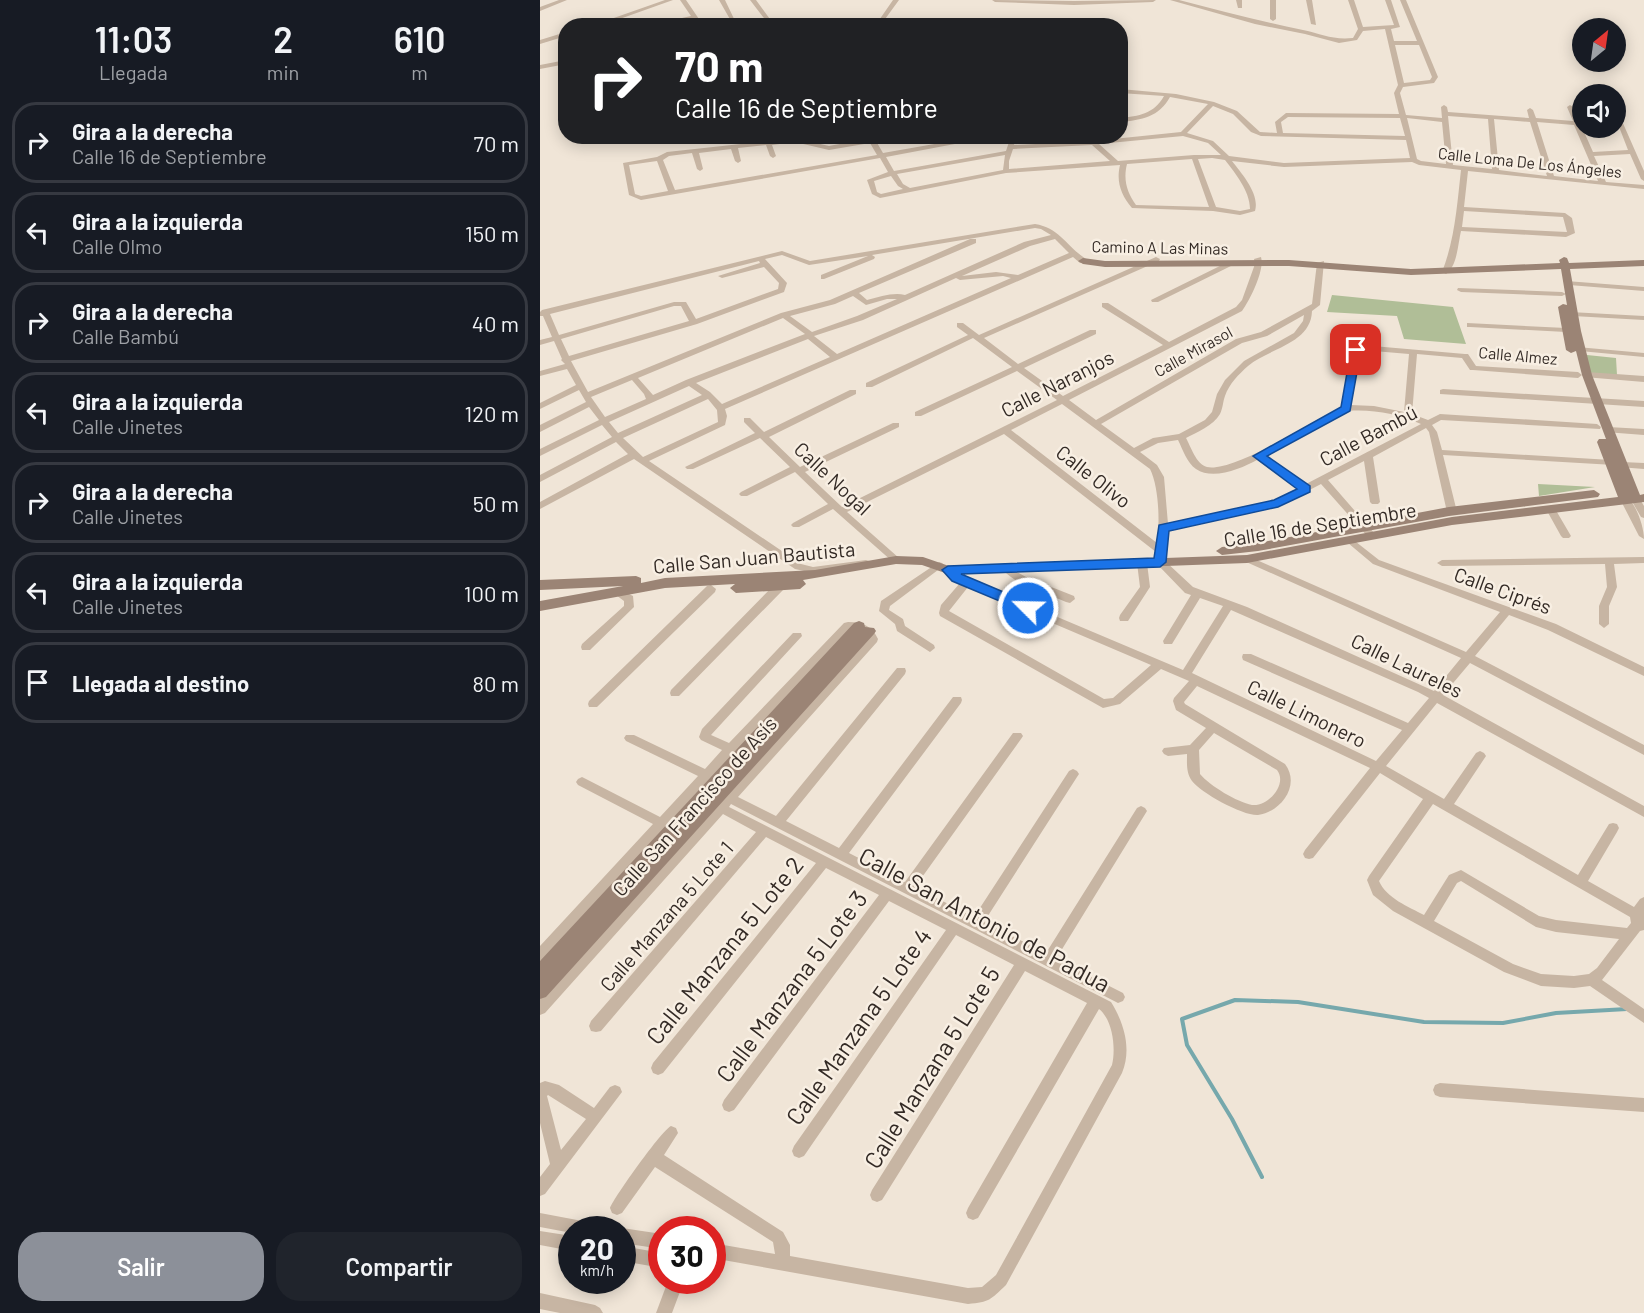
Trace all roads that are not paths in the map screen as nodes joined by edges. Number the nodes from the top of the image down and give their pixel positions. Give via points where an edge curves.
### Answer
1 (564, 0) edge
2 (670, 0) edge
3 (683, 0) edge
4 (722, 0) edge
5 (753, 0) edge
6 (896, 0) edge
7 (995, 0) edge
8 (1153, 0) edge
9 (1173, 0) edge
10 (1273, 0) edge
11 (1309, 0) edge
12 (1351, 0) edge
13 (1388, 0) edge
14 (1403, 0) edge
15 (654, 6) junction
16 (540, 9) edge
17 (694, 17) joint
18 (622, 18) edge
19 (660, 18) edge
20 (690, 18) edge
21 (732, 18) edge
22 (767, 18) edge
23 (883, 18) edge
24 (1274, 19) dead end
25 (1314, 24) dead end
26 (1361, 29) junction
27 (1388, 29) junction
28 (558, 36) edge
29 (540, 42) edge
30 (1392, 43) junction
31 (1422, 43) junction
32 (558, 64) edge
33 (540, 67) edge
34 (1401, 84) junction
35 (1128, 92) edge
36 (1168, 95) junction
37 (1212, 104) junction
38 (1570, 107) dead end
39 (1530, 110) dead end
40 (1572, 112) edge
41 (1445, 114) junction
42 (1401, 116) junction
43 (1491, 117) junction
44 (1128, 119) edge
45 (1534, 121) junction
46 (1572, 123) edge
47 (1183, 134) junction
48 (1280, 135) junction
49 (1407, 138) junction
50 (1582, 138) edge
51 (1626, 138) edge
52 (1128, 139) edge
53 (760, 144) edge
54 (768, 144) edge
55 (812, 144) edge
56 (854, 144) edge
57 (874, 144) edge
58 (952, 144) edge
59 (1012, 144) edge
60 (1082, 144) edge
61 (1095, 144) edge
62 (734, 147) junction
63 (1010, 150) junction
64 (695, 151) junction
65 (1631, 152) junction
66 (1589, 154) junction
67 (773, 156) dead end
68 (883, 157) junction
69 (1194, 157) junction
70 (1226, 157) junction
71 (658, 159) junction
72 (1414, 160) junction
73 (738, 161) dead end
74 (1120, 163) junction
75 (1450, 166) junction
76 (1465, 168) junction
77 (700, 169) dead end
78 (1006, 171) junction
79 (1496, 171) junction
80 (892, 173) junction
81 (1551, 177) junction
82 (1644, 178) edge
83 (1602, 184) junction
84 (1644, 187) edge
85 (909, 190) junction
86 (672, 192) junction
87 (1213, 209) junction
88 (1460, 209) junction
89 (1458, 229) junction
90 (999, 232) junction
91 (987, 234) junction
92 (1057, 236) junction
93 (1027, 244) junction
94 (878, 253) junction
95 (1073, 254) junction
96 (1452, 256) junction
97 (1644, 258) edge
98 (828, 260) junction
99 (1156, 260) junction
100 (763, 261) junction
101 (1083, 261) joint
102 (1259, 261) junction
103 (1106, 262) junction
104 (1145, 263) junction
105 (1233, 263) junction
106 (1561, 263) junction
107 (1644, 263) edge
108 (1321, 264) junction
109 (1463, 268) junction
110 (1446, 270) junction
111 (837, 272) junction
112 (722, 276) dead end
113 (825, 277) dead end
114 (954, 277) junction
115 (1018, 278) junction
116 (1569, 283) junction
117 (1644, 289) edge
118 (1461, 290) dead end
119 (853, 292) junction
120 (1562, 294) junction
121 (907, 297) junction
122 (1155, 300) dead end
123 (866, 303) junction
124 (1105, 305) dead end
125 (1308, 311) junction
126 (542, 313) edge
127 (1573, 314) junction
128 (784, 315) junction
129 (867, 315) junction
130 (1644, 318) edge
131 (694, 322) junction
132 (960, 325) dead end
133 (1470, 325) dead end
134 (1566, 330) junction
135 (1093, 332) dead end
136 (810, 335) junction
137 (976, 337) junction
138 (556, 338) junction
139 (540, 343) edge
140 (1168, 345) junction
141 (1580, 349) junction
142 (1413, 353) junction
143 (1644, 355) edge
144 (837, 358) junction
145 (567, 363) junction
146 (1016, 367) junction
147 (540, 374) edge
148 (1582, 375) junction
149 (632, 376) junction
150 (1644, 379) edge
151 (689, 382) junction
152 (869, 385) dead end
153 (579, 387) junction
154 (853, 392) dead end
155 (1443, 392) dead end
156 (707, 396) junction
157 (588, 399) junction
158 (650, 399) junction
159 (1062, 401) junction
160 (1592, 401) junction
161 (1644, 404) edge
162 (540, 406) edge
163 (721, 407) junction
164 (1346, 408) junction
165 (918, 414) dead end
166 (1408, 416) junction
167 (602, 420) junction
168 (747, 420) dead end
169 (1095, 424) junction
170 (1427, 424) junction
171 (896, 425) dead end
172 (540, 429) edge
173 (1603, 429) junction
174 (1005, 430) junction
175 (1644, 432) edge
176 (762, 435) junction
177 (1181, 436) junction
178 (616, 438) junction
179 (1133, 452) junction
180 (1444, 452) dead end
181 (540, 453) edge
182 (1258, 456) junction
183 (1368, 456) junction
184 (638, 457) junction
185 (1616, 464) junction
186 (1644, 466) edge
187 (690, 467) dead end
188 (798, 470) junction
189 (540, 479) edge
190 (1323, 480) junction
191 (1306, 489) junction
192 (744, 494) dead end
193 (1634, 495) edge
194 (1375, 502) dead end
195 (540, 506) edge
196 (838, 508) junction
197 (1551, 509) junction
198 (1452, 512) junction
199 (1644, 515) edge
200 (796, 525) dead end
201 (1164, 528) junction
202 (1368, 531) junction
203 (1566, 536) dead end
204 (1644, 536) edge
205 (1351, 541) junction
206 (1160, 556) junction
207 (1247, 559) junction
208 (896, 560) junction
209 (1609, 560) junction
210 (1644, 560) edge
211 (1142, 563) junction
212 (1442, 563) dead end
213 (880, 564) junction
214 (944, 568) junction
215 (1008, 570) junction
216 (967, 582) junction
217 (540, 585) edge
218 (779, 586) junction
219 (651, 589) junction
220 (711, 589) junction
221 (540, 592) edge
222 (622, 594) junction
223 (1197, 594) junction
224 (1070, 599) dead end
225 (1230, 604) junction
226 (540, 606) edge
227 (1506, 611) junction
228 (540, 613) edge
229 (1125, 618) dead end
230 (1604, 624) dead end
231 (864, 628) joint
232 (797, 636) dead end
233 (1167, 641) dead end
234 (586, 647) dead end
235 (930, 648) dead end
236 (1247, 657) dead end
237 (1468, 657) junction
238 (1160, 664) junction
239 (901, 671) dead end
240 (1644, 672) edge
241 (1185, 675) junction
242 (1196, 680) junction
243 (675, 693) dead end
244 (1435, 697) junction
245 (957, 700) dead end
246 (593, 704) dead end
247 (1213, 727) junction
248 (1410, 729) junction
249 (1017, 736) dead end
250 (630, 738) dead end
251 (730, 749) junction
252 (1193, 749) junction
253 (1644, 750) edge
254 (1168, 751) dead end
255 (1480, 756) dead end
256 (1378, 767) junction
257 (1073, 774) dead end
258 (582, 782) dead end
259 (710, 793) junction
260 (1431, 797) junction
261 (1446, 806) junction
262 (1141, 811) dead end
263 (1644, 812) edge
264 (661, 823) junction
265 (778, 823) junction
266 (1613, 828) dead end
267 (765, 830) junction
268 (841, 854) junction
269 (1309, 854) dead end
270 (825, 860) junction
271 (1581, 882) junction
272 (907, 889) junction
273 (888, 893) junction
274 (1644, 903) edge
275 (1427, 922) junction
276 (976, 924) junction
277 (1638, 924) edge
278 (955, 927) junction
279 (540, 955) edge
280 (1048, 961) junction
281 (1023, 963) junction
282 (540, 973) edge
283 (1592, 980) junction
284 (540, 991) edge
285 (1118, 997) dead end
286 (1096, 1001) junction
287 (540, 1009) edge
288 (1644, 1017) edge
289 (596, 1026) dead end
290 (658, 1068) dead end
291 (1440, 1090) dead end
292 (615, 1092) dead end
293 (540, 1095) edge
294 (729, 1105) dead end
295 (1644, 1105) edge
296 (596, 1117) junction
297 (671, 1133) dead end
298 (799, 1151) dead end
299 (653, 1157) junction
300 (558, 1166) junction
301 (540, 1189) edge
302 (877, 1195) dead end
303 (617, 1208) dead end
304 (973, 1213) dead end
305 (540, 1220) edge
306 (558, 1223) edge
307 (540, 1238) edge
308 (558, 1241) edge
309 (726, 1252) edge
310 (783, 1262) junction
311 (671, 1294) edge
312 (540, 1301) edge
313 (595, 1313) edge
314 (664, 1313) edge

1 - 16 street
2 - 15 street
3 - 17 street
4 - 21 street
5 - 22 street
6 - 23 street
7 - 8 street
9 - 26 street via 1339,41 1355,39
10 - 24 street
11 - 25 street
12 - 26 street
13 - 27 street via 1398,26
14 - 31 street
15 - 18 street
15 - 19 street
17 - 20 street
26 - 27 street
27 - 30 street
28 - 29 street
30 - 31 street
30 - 34 street
31 - 34 street via 1435,78 1432,82
32 - 33 street
34 - 42 street via 1397,93
35 - 36 street
36 - 37 street
36 - 44 street via 1149,117
37 - 47 street
37 - 48 street via 1235,112 1256,133
38 - 40 street
39 - 45 street
41 - 42 street
41 - 43 street
41 - 75 street
42 - 48 street via 1286,115 1278,122
42 - 49 street
43 - 45 street
43 - 79 street
45 - 46 street
45 - 81 street
47 - 52 street
47 - 70 street via 1211,142
48 - 49 street
49 - 72 street
50 - 66 street
51 - 65 street
53 - 62 street
54 - 67 street
55 - 56 street via 829,148
57 - 68 street
58 - 68 street
59 - 63 street
60 - 63 street
61 - 74 street
62 - 64 street
62 - 73 street
63 - 78 street
63 - 80 street
64 - 71 street
64 - 77 street
65 - 66 street
65 - 82 street
66 - 83 street
68 - 80 street
68 - 86 street
69 - 70 street, Calle Loma De Los Ángeles
69 - 74 street, Calle Loma De Los Ángeles
69 - 87 street
70 - 72 street, Calle Loma De Los Ángeles via 1280,165
70 - 87 street via 1255,206 1244,213
71 - 86 street
71 - 86 street via 626,163 632,195 641,198
72 - 75 street, Calle Loma De Los Ángeles
74 - 78 street, Calle Loma De Los Ángeles
74 - 87 street via 1122,187 1134,207
75 - 76 street, Calle Loma De Los Ángeles
76 - 79 street, Calle Loma De Los Ángeles
76 - 88 street
78 - 85 street, Calle Loma De Los Ángeles
79 - 81 street, Calle Loma De Los Ángeles
80 - 85 street
80 - 85 street, Calle Loma De Los Ángeles via 871,179 874,193 880,196
81 - 83 street, Calle Loma De Los Ángeles
83 - 84 street, Calle Loma De Los Ángeles
88 - 89 street
88 - 89 street via 1565,215 1570,233
89 - 96 street
90 - 91 street
90 - 92 street via 1043,226
90 - 93 street
91 - 94 street
91 - 119 street
92 - 93 street
92 - 95 street
93 - 114 street
94 - 98 street
94 - 111 street
95 - 101 street
95 - 115 street
96 - 109 street
96 - 110 street
97 - 106 main road
98 - 100 street via 805,263 786,253
98 - 111 street
99 - 102 main road, Camino A Las Minas
99 - 103 main road, Camino A Las Minas
99 - 104 street
100 - 112 street
100 - 126 street
100 - 131 street via 783,288
101 - 103 main road, Camino A Las Minas
102 - 105 main road, Camino A Las Minas
102 - 108 main road, Camino A Las Minas
102 - 140 street, Calle Naranjos via 1242,306
103 - 104 main road, Camino A Las Minas
104 - 105 main road, Camino A Las Minas
104 - 137 street
105 - 122 street
106 - 107 main road
106 - 109 main road, Camino A Las Minas
106 - 116 main road
106 - 120 main road
108 - 110 main road, Camino A Las Minas via 1382,271
108 - 125 street via 1318,303
109 - 110 main road, Camino A Las Minas
111 - 113 street
114 - 115 street via 1006,273
114 - 121 street
115 - 144 street
116 - 117 street
116 - 127 main road
118 - 120 street
119 - 123 street
119 - 128 street
120 - 134 main road
121 - 123 street
121 - 129 street
123 - 129 street
124 - 140 street
125 - 169 street, Calle Mirasol via 1260,336 1239,341
125 - 177 street via 1307,321 1297,335 1243,367 1224,387 1212,418
126 - 138 street
127 - 130 street
127 - 141 main road
128 - 136 street
128 - 149 street
129 - 136 street
131 - 138 street via 683,304 679,304
131 - 145 street
132 - 137 street
133 - 134 street
134 - 148 main road
135 - 146 street
136 - 144 street
136 - 151 street
137 - 146 street
137 - 152 street
138 - 139 street
138 - 145 street
140 - 159 street, Calle Naranjos
141 - 143 street
141 - 148 main road
142 - 148 street, Calle Almez via 1466,356 1473,368
142 - 164 street, Calle Almez via 1356,349
142 - 166 street
144 - 163 street
145 - 147 street
145 - 153 street
146 - 159 street
146 - 165 street
148 - 150 street, Calle Almez
148 - 160 main road
149 - 157 street
149 - 158 street
151 - 156 street
151 - 158 street
153 - 157 street
153 - 162 street
154 - 176 street
155 - 160 street
156 - 163 street
156 - 178 street
157 - 167 street
157 - 172 street
158 - 167 street
159 - 169 street
159 - 174 street, Calle Naranjos
160 - 161 street
160 - 173 main road
163 - 184 street via 723,419 718,426
164 - 166 street
164 - 182 street
166 - 170 street
167 - 178 street
167 - 181 street
168 - 176 street, Calle Nogal
169 - 179 street
170 - 173 street, Calle Bambú via 1451,416
170 - 183 street, Calle Bambú
170 - 198 street via 1433,432
171 - 188 street
173 - 175 street, Calle Bambú
173 - 185 main road
174 - 196 street, Calle Naranjos
174 - 206 street, Calle Olivo
176 - 187 street
176 - 188 street, Calle Nogal
177 - 179 street via 1156,440
177 - 182 street via 1195,463 1206,470 1235,466
178 - 184 street
178 - 189 street
179 - 201 street via 1158,473
180 - 185 street
182 - 191 street
183 - 190 street, Calle Bambú
183 - 194 street
184 - 195 street
184 - 213 street via 805,570 862,562
185 - 186 street
185 - 193 main road
188 - 192 street
188 - 196 street, Calle Nogal
190 - 191 street, Calle Bambú
190 - 202 street
191 - 201 street, Calle Bambú via 1278,503
193 - 197 main road, Calle 16 de Septiembre
193 - 198 main road, Calle 16 de Septiembre via 1540,499
193 - 199 street
193 - 204 street
196 - 200 street, Calle Naranjos
196 - 208 street, Calle Nogal
197 - 202 main road, Calle 16 de Septiembre
197 - 203 street
198 - 202 main road, Calle 16 de Septiembre
201 - 206 street
202 - 205 main road, Calle 16 de Septiembre
202 - 206 main road, Calle 16 de Septiembre via 1244,549
205 - 207 main road, Calle 16 de Septiembre
205 - 227 street, Calle Ciprés via 1376,562
206 - 207 main road, Calle 16 de Septiembre
206 - 211 main road, Calle 16 de Septiembre
206 - 214 main road, Calle 16 de Septiembre via 949,563
206 - 223 street, Calle Laureles via 1182,585
207 - 237 street, Calle Laureles
208 - 213 main road, Calle 16 de Septiembre
208 - 214 main road, Calle 16 de Septiembre
209 - 210 street
209 - 212 street
209 - 230 street via 1612,587 1604,606
211 - 215 main road, Calle 16 de Septiembre
211 - 229 street via 1145,587
213 - 218 main road, Calle San Juan Bautista via 827,582
213 - 219 main road, Calle San Juan Bautista via 815,575 679,581
214 - 215 main road, Calle 16 de Septiembre
214 - 216 street, Calle Limonero
214 - 235 street via 885,604 884,611 901,628
215 - 224 street
216 - 238 street, Calle Limonero
216 - 238 street via 945,609 946,614 1098,702 1116,701
217 - 219 main road via 637,581
218 - 220 main road, Calle San Juan Bautista
218 - 243 street
219 - 220 main road, Calle San Juan Bautista
219 - 222 main road, Calle San Juan Bautista
220 - 246 street
221 - 222 main road via 605,590
222 - 226 main road, Calle San Juan Bautista
222 - 228 main road, Calle San Juan Bautista
222 - 234 street via 630,601 629,607
223 - 225 street, Calle Laureles
223 - 233 street
225 - 241 street
225 - 244 street, Calle Laureles
227 - 237 street
227 - 240 street, Calle Ciprés via 1567,633
231 - 251 street, Calle San Francisco de Asís via 848,626
231 - 259 main road, Calle San Francisco de Asís
232 - 251 street via 704,735
236 - 248 street
237 - 244 street
237 - 253 street, Calle Laureles
238 - 241 street, Calle Limonero
239 - 265 street
241 - 242 street, Calle Limonero
242 - 247 street via 1178,704
242 - 256 street, Calle Limonero
244 - 248 street
244 - 263 street, Calle Laureles
245 - 268 street
247 - 252 street
247 - 252 street via 1281,767 1288,776 1273,803 1251,810 1200,784 1193,770
248 - 256 street
249 - 272 street
250 - 259 street
251 - 259 street, Calle San Francisco de Asís
252 - 254 street
255 - 261 street
256 - 260 street, Calle Limonero
256 - 269 street
257 - 276 street
258 - 264 street
259 - 264 street, Calle San Francisco de Asís
259 - 265 street, Calle San Antonio de Padua
259 - 267 street, Calle San Antonio de Padua
259 - 282 main road, Calle San Francisco de Asís
259 - 284 main road, Calle San Francisco de Asís
259 - 287 street, Calle San Francisco de Asís
260 - 261 street, Calle Limonero
260 - 275 street via 1373,884 1397,907
261 - 271 street, Calle Limonero
262 - 280 street
264 - 279 street, Calle San Francisco de Asís
265 - 268 street, Calle San Antonio de Padua
266 - 271 street
267 - 270 street, Calle San Antonio de Padua
267 - 289 street, Calle Manzana 5 Lote 1
268 - 272 street, Calle San Antonio de Padua
270 - 273 street, Calle San Antonio de Padua
270 - 290 street, Calle Manzana 5 Lote 2
271 - 277 street, Calle Limonero
272 - 276 street, Calle San Antonio de Padua
273 - 278 street, Calle San Antonio de Padua
273 - 294 street, Calle Manzana 5 Lote 3
274 - 277 street
275 - 277 street via 1453,879 1461,875 1536,921 1556,926
275 - 283 street via 1509,968 1541,980
276 - 280 street, Calle San Antonio de Padua
277 - 283 street
278 - 281 street, Calle San Antonio de Padua
278 - 298 street, Calle Manzana 5 Lote 4
280 - 285 street, Calle San Antonio de Padua
281 - 286 street, Calle San Antonio de Padua
281 - 302 street, Calle Manzana 5 Lote 5
283 - 288 street
286 - 304 street
286 - 310 street, Calle San Antonio de Padua via 1106,1006 1112,1017 1119,1063 1001,1280 985,1295 968,1296
291 - 295 street
292 - 296 street
293 - 296 street via 545,1088 554,1090
293 - 300 street
296 - 300 street
297 - 299 street
299 - 303 street
299 - 310 street via 778,1237 783,1245
300 - 301 street
305 - 306 street
307 - 308 street
309 - 310 street, Calle San Antonio de Padua
311 - 314 street
312 - 313 street

